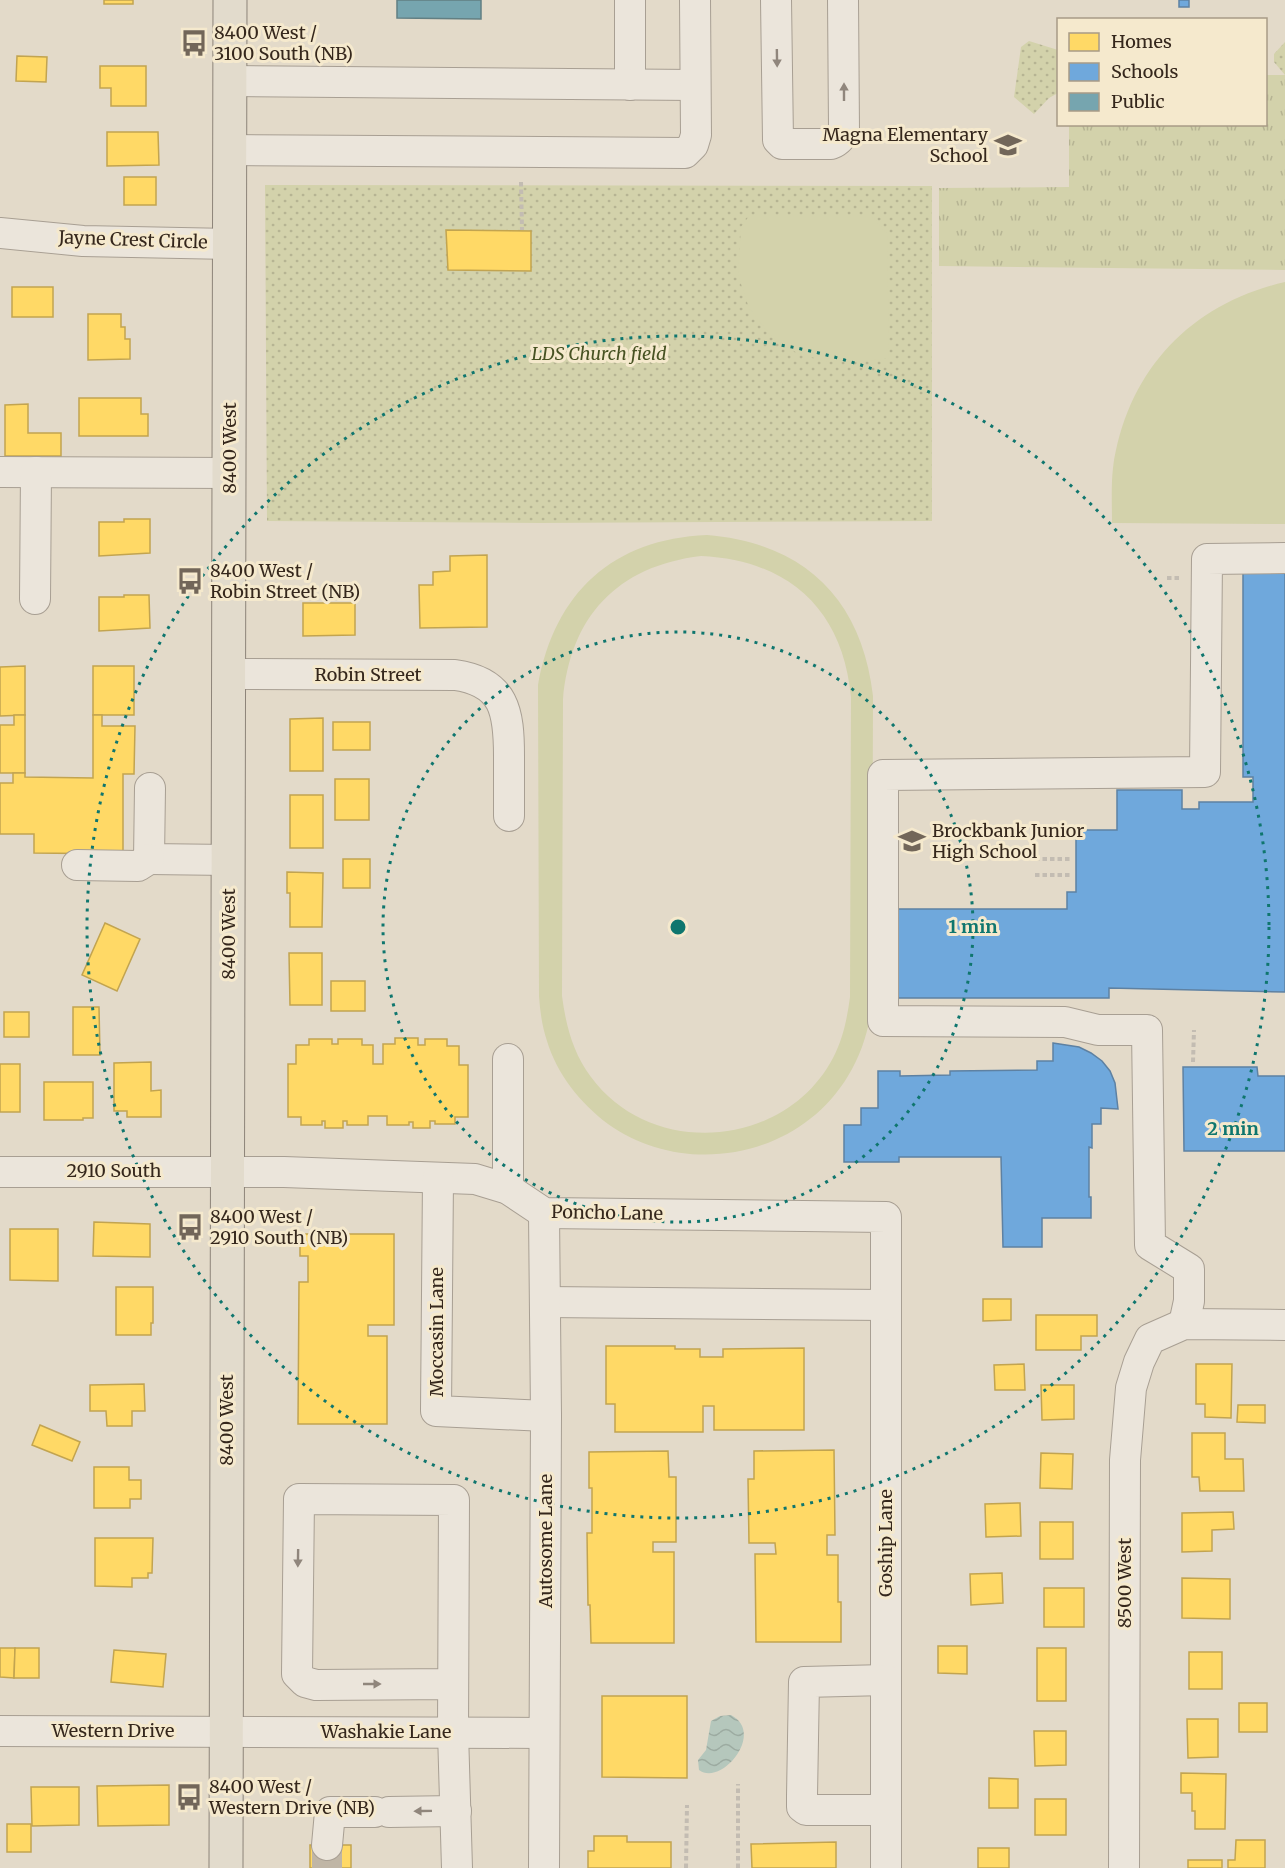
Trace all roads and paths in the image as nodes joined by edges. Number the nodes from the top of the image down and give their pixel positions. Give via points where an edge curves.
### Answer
1 (231, 0) edge
2 (630, 0) edge
3 (695, 0) edge
4 (776, 0) edge
5 (843, 0) edge
6 (231, 81) junction
7 (630, 85) junction
8 (695, 85) junction
9 (230, 150) junction
10 (521, 182) dead end
11 (522, 230) dead end
12 (0, 233) edge
13 (230, 244) junction
14 (0, 472) edge
15 (36, 472) junction
16 (230, 473) junction
17 (1285, 558) edge
18 (35, 599) dead end
19 (229, 675) junction
20 (150, 788) dead end
21 (509, 816) dead end
22 (1035, 859) dead end
23 (1070, 859) dead end
24 (149, 860) junction
25 (229, 860) junction
26 (77, 865) dead end
27 (1035, 875) dead end
28 (1071, 875) dead end
29 (1194, 1030) dead end
30 (508, 1059) dead end
31 (1194, 1062) dead end
32 (228, 1171) junction
33 (0, 1172) edge
34 (438, 1178) junction
35 (508, 1189) junction
36 (544, 1213) junction
37 (886, 1217) joint
38 (545, 1302) junction
39 (885, 1305) junction
40 (1184, 1324) junction
41 (1285, 1324) edge
42 (546, 1416) junction
43 (886, 1680) junction
44 (453, 1684) junction
45 (0, 1731) edge
46 (227, 1731) junction
47 (453, 1732) junction
48 (544, 1733) junction
49 (738, 1784) dead end
50 (687, 1805) dead end
51 (886, 1810) junction
52 (456, 1811) junction
53 (327, 1845) tunnel mouth
54 (226, 1868) edge
55 (457, 1868) edge
56 (544, 1868) edge
57 (687, 1868) edge
58 (738, 1868) edge
59 (886, 1868) edge
60 (1124, 1868) edge

1 - 6 main road, 8400 West
2 - 7 street
3 - 8 street
4 -> 5 street via 778,140 783,144 831,144 843,134
6 - 7 street
6 - 9 main road, 8400 West
7 - 8 street
8 - 9 street via 696,135 686,153
9 - 13 main road, 8400 West
10 - 11 path
12 - 13 street, Jayne Crest Circle via 82,242
13 - 16 main road, 8400 West
14 - 15 street
15 - 16 street
15 - 18 street
16 - 19 main road, 8400 West
17 - 40 street via 1207,559 1205,772 883,775 883,1021 1065,1022 1098,1030 1147,1030 1150,1245 1188,1269 1189,1301
19 - 21 street, Robin Street via 455,675 481,681 500,698 508,720
19 - 25 main road, 8400 West
20 - 24 street
22 - 23 path
24 - 25 street
24 - 26 street via 138,866
25 - 32 main road, 8400 West
27 - 28 path
29 - 31 path
30 - 35 street
32 - 33 street, 2910 South
32 - 34 street, Poncho Lane
32 - 46 main road, 8400 West
34 - 35 street, Poncho Lane via 475,1179
34 - 42 street, Moccasin Lane via 436,1411
35 - 36 street, Poncho Lane
36 - 37 street, Poncho Lane
36 - 38 street, Autosome Lane
37 - 39 street, Goship Lane
38 - 39 street
38 - 42 street, Autosome Lane
39 - 43 street, Goship Lane
40 - 41 street
40 - 60 street, 8500 West via 1150,1339 1131,1388 1125,1460
42 - 48 street, Autosome Lane
43 - 51 street, Goship Lane
43 - 51 street via 804,1682 802,1807
44 -> 44 street via 454,1500 299,1499 297,1674 305,1682 316,1684
44 - 47 street
45 - 46 street, Western Drive
46 - 47 street, Washakie Lane
46 - 54 main road, 8400 West
47 - 48 street, Washakie Lane
47 - 52 street
48 - 56 street, Autosome Lane
49 - 58 path
50 - 57 path
51 - 59 street, Goship Lane
52 -> 53 street via 330,1812
52 - 55 street

